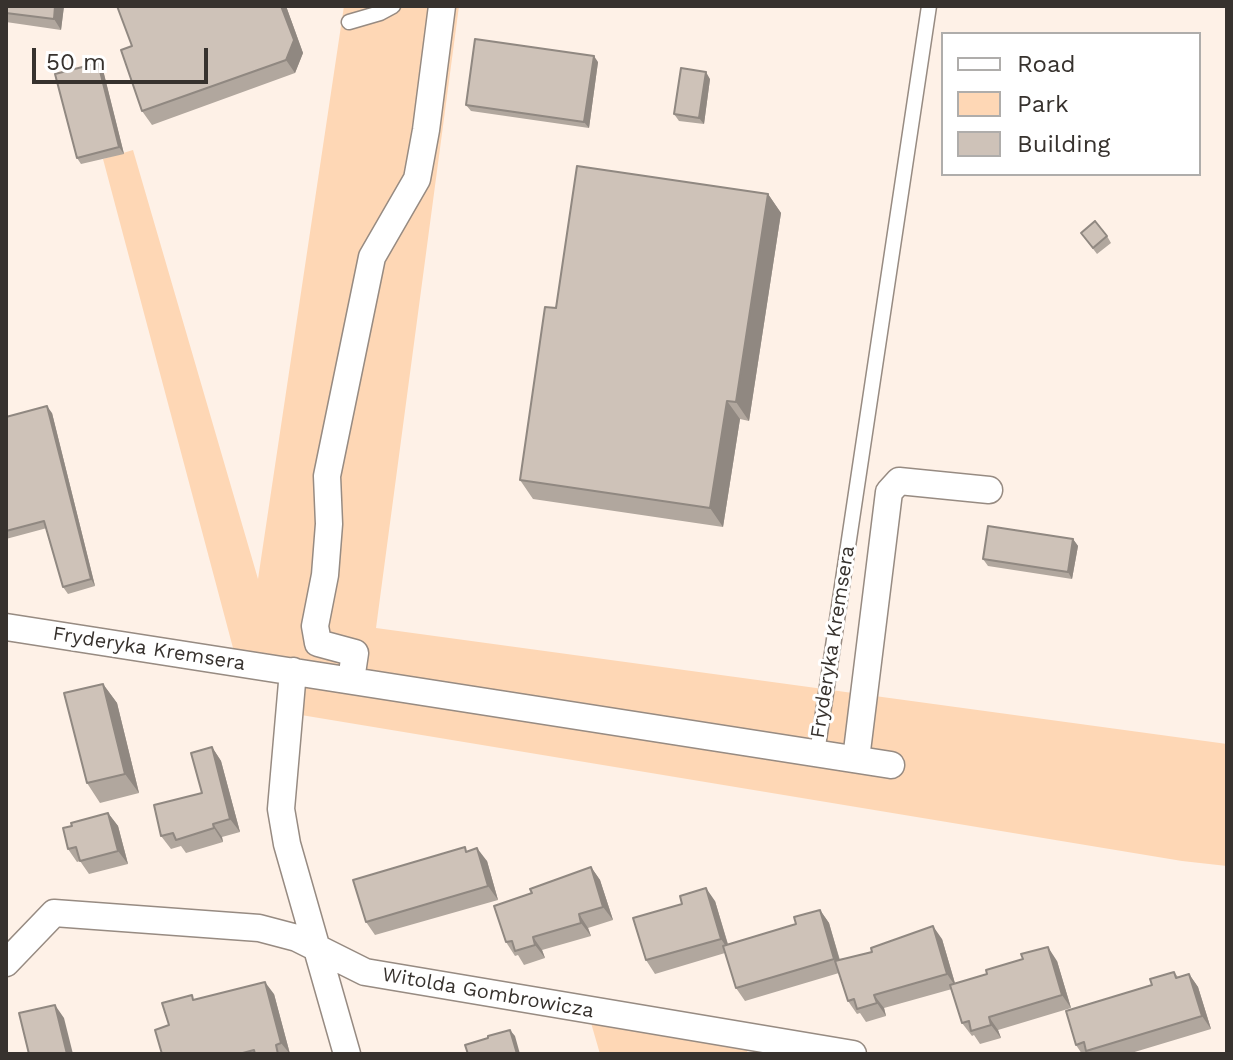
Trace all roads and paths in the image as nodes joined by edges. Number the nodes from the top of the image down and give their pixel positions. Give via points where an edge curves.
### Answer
1 (393, 6) edge
2 (442, 6) edge
3 (929, 6) edge
4 (349, 22) dead end
5 (989, 490) dead end
6 (6, 627) edge
7 (293, 671) junction
8 (351, 680) junction
9 (817, 753) junction
10 (856, 759) junction
11 (891, 765) dead end
12 (315, 946) junction
13 (6, 963) edge
14 (745, 1045) edge
15 (347, 1054) edge
16 (853, 1054) edge

1 - 4 lane
2 - 8 street via 417,179 372,257 327,476 325,575 315,626 318,643 355,653
3 - 9 lane, Fryderyka Kremsera
5 - 10 street via 899,481 889,492
6 - 7 street, Fryderyka Kremsera
7 - 8 street, Fryderyka Kremsera
7 - 12 street via 281,809
8 - 9 street, Fryderyka Kremsera
9 - 10 street
10 - 11 street
12 - 13 street, Witolda Gombrowicza via 259,928 54,913
12 - 14 street, Witolda Gombrowicza via 365,972
12 - 15 street
14 - 16 street, Witolda Gombrowicza

